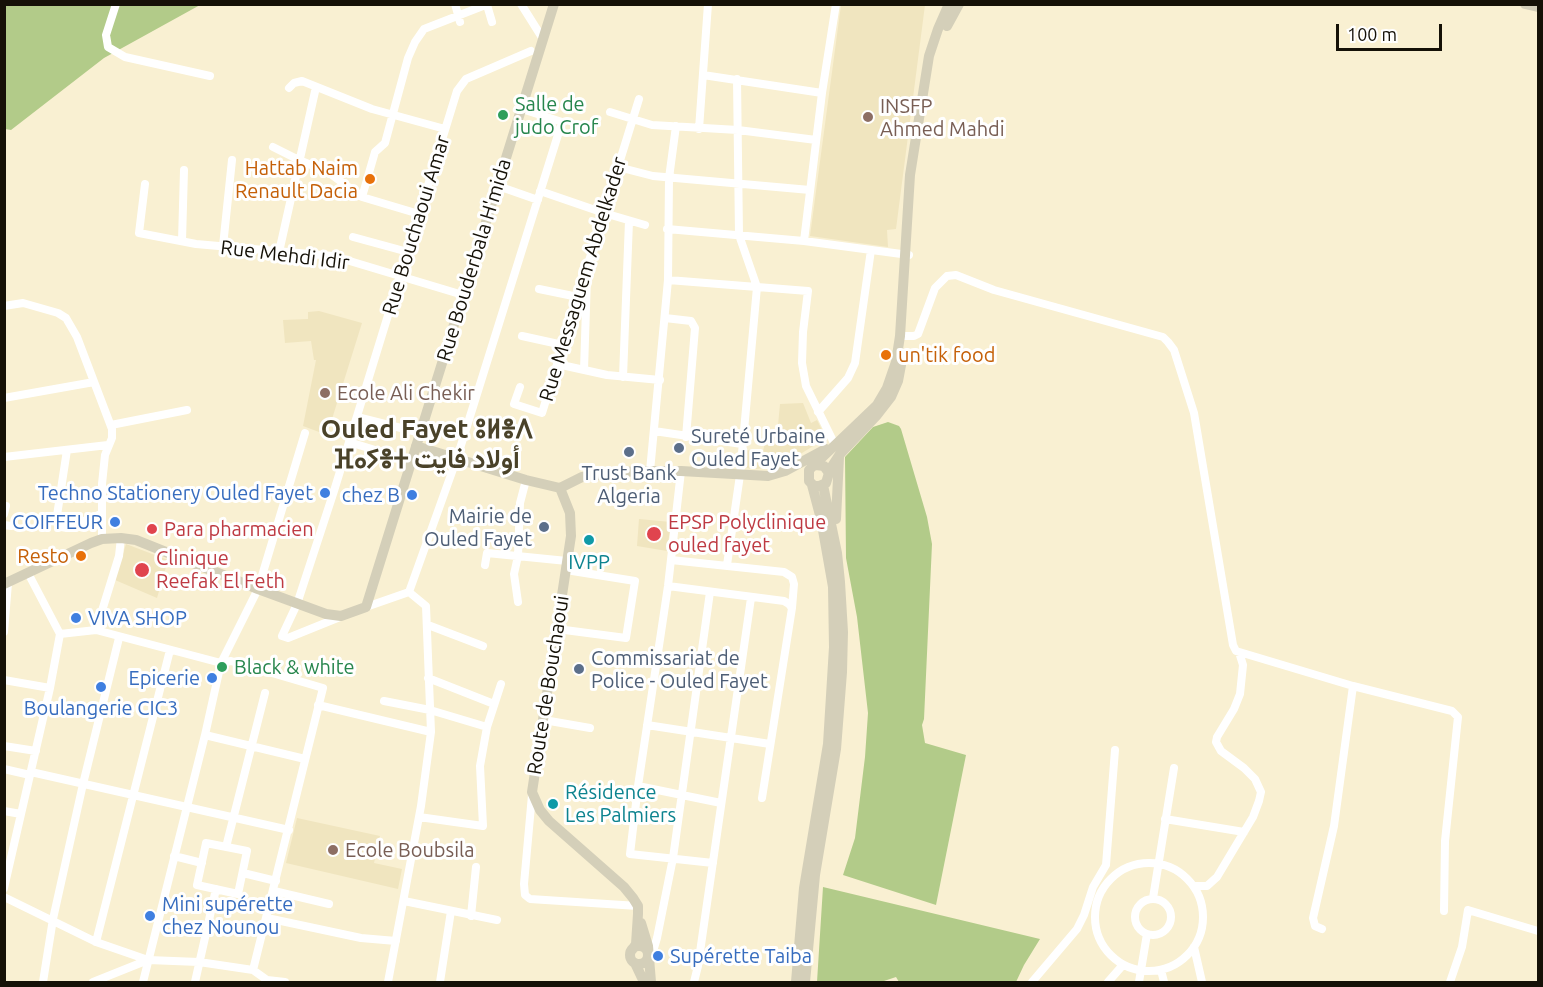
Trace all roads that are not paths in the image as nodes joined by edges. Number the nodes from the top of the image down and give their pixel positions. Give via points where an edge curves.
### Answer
1 (116, 4) edge
2 (455, 4) edge
3 (521, 4) edge
4 (554, 4) edge
5 (708, 4) edge
6 (836, 4) edge
7 (949, 4) edge
8 (959, 4) edge
9 (1525, 4) edge
10 (488, 5) edge
11 (1539, 7) edge
12 (459, 19) junction
13 (492, 22) dead end
14 (539, 46) junction
15 (703, 75) junction
16 (210, 76) dead end
17 (737, 79) junction
18 (316, 87) junction
19 (289, 88) dead end
20 (822, 93) junction
21 (639, 99) dead end
22 (522, 109) junction
23 (610, 112) dead end
24 (393, 115) junction
25 (633, 120) junction
26 (676, 126) junction
27 (445, 129) junction
28 (699, 129) junction
29 (738, 130) junction
30 (816, 140) junction
31 (273, 147) dead end
32 (232, 160) dead end
33 (299, 160) junction
34 (618, 167) junction
35 (184, 170) dead end
36 (669, 178) junction
37 (145, 184) dead end
38 (740, 184) junction
39 (498, 186) junction
40 (810, 190) junction
41 (540, 191) junction
42 (362, 197) junction
43 (538, 200) junction
44 (604, 213) junction
45 (419, 214) junction
46 (629, 221) junction
47 (645, 225) dead end
48 (667, 229) junction
49 (739, 235) junction
50 (353, 237) dead end
51 (182, 241) junction
52 (804, 242) junction
53 (223, 246) junction
54 (871, 250) junction
55 (279, 252) junction
56 (408, 252) junction
57 (907, 255) junction
58 (587, 267) junction
59 (400, 276) junction
60 (668, 280) junction
61 (757, 287) junction
62 (539, 289) dead end
63 (463, 295) junction
64 (578, 297) junction
65 (4, 306) edge
66 (665, 318) junction
67 (522, 336) dead end
68 (903, 336) junction
69 (563, 345) junction
70 (557, 364) junction
71 (584, 370) junction
72 (623, 376) junction
73 (660, 380) junction
74 (94, 382) junction
75 (520, 387) dead end
76 (4, 398) edge
77 (187, 410) dead end
78 (818, 412) junction
79 (357, 417) junction
80 (111, 425) junction
81 (654, 431) junction
82 (305, 433) dead end
83 (421, 433) junction
84 (847, 433) junction
85 (686, 437) junction
86 (350, 442) junction
87 (834, 443) junction
88 (742, 444) junction
89 (108, 445) junction
90 (416, 446) junction
91 (67, 450) junction
92 (840, 454) junction
93 (4, 457) edge
94 (457, 458) junction
95 (411, 461) junction
96 (815, 465) junction
97 (650, 471) junction
98 (681, 471) junction
99 (785, 471) junction
100 (829, 471) junction
101 (740, 475) junction
102 (526, 480) junction
103 (816, 485) junction
104 (560, 488) junction
105 (101, 514) junction
106 (121, 538) junction
107 (102, 539) junction
108 (837, 553) junction
109 (518, 556) junction
110 (671, 560) junction
111 (485, 565) dead end
112 (727, 565) junction
113 (566, 566) junction
114 (28, 573) junction
115 (6, 584) edge
116 (668, 586) junction
117 (258, 589) junction
118 (409, 592) junction
119 (710, 592) junction
120 (751, 598) junction
121 (518, 602) dead end
122 (297, 604) junction
123 (366, 607) junction
124 (792, 608) junction
125 (341, 616) junction
126 (428, 625) junction
127 (556, 629) junction
128 (96, 630) junction
129 (4, 632) edge
130 (60, 634) junction
131 (119, 638) junction
132 (483, 646) dead end
133 (170, 650) junction
134 (1239, 652) junction
135 (221, 663) junction
136 (428, 678) junction
137 (4, 680) edge
138 (501, 684) dead end
139 (1353, 686) junction
140 (50, 688) junction
141 (265, 693) dead end
142 (384, 701) dead end
143 (494, 704) junction
144 (318, 705) junction
145 (430, 710) junction
146 (544, 720) junction
147 (647, 725) junction
148 (487, 727) junction
149 (590, 728) dead end
150 (431, 732) junction
151 (689, 732) junction
152 (205, 735) junction
153 (731, 738) junction
154 (770, 744) junction
155 (4, 747) edge
156 (250, 747) junction
157 (1115, 750) dead end
158 (36, 751) junction
159 (305, 759) junction
160 (1174, 768) dead end
161 (4, 769) edge
162 (31, 773) junction
163 (83, 784) junction
164 (638, 786) junction
165 (532, 792) junction
166 (681, 795) junction
167 (134, 796) junction
168 (762, 798) dead end
169 (721, 803) junction
170 (186, 808) junction
171 (4, 811) edge
172 (21, 814) junction
173 (419, 817) junction
174 (232, 818) junction
175 (1165, 819) junction
176 (289, 831) junction
177 (1244, 832) junction
178 (226, 847) junction
179 (9, 852) edge
180 (174, 856) junction
181 (673, 858) junction
182 (202, 863) junction
183 (713, 863) junction
184 (1158, 863) junction
185 (1106, 865) junction
186 (477, 867) dead end
187 (243, 873) junction
188 (1110, 879) junction
189 (276, 881) junction
190 (1194, 886) junction
191 (5, 887) edge
192 (216, 889) junction
193 (274, 891) junction
194 (4, 897) edge
195 (1153, 898) junction
196 (404, 901) junction
197 (329, 904) dead end
198 (638, 910) junction
199 (451, 911) junction
200 (1444, 912) dead end
201 (471, 916) junction
202 (267, 918) junction
203 (53, 919) junction
204 (497, 920) dead end
205 (1322, 929) dead end
206 (1539, 931) edge
207 (1148, 934) junction
208 (396, 941) junction
209 (96, 942) junction
210 (1194, 947) junction
211 (632, 950) junction
212 (648, 954) junction
213 (148, 960) junction
214 (199, 962) junction
215 (635, 963) junction
216 (1122, 966) junction
217 (254, 970) junction
218 (1161, 970) junction
219 (1141, 971) junction
220 (267, 981) edge
221 (43, 982) edge
222 (93, 982) edge
223 (143, 982) edge
224 (195, 982) edge
225 (285, 982) edge
226 (388, 982) edge
227 (440, 982) edge
228 (644, 982) edge
229 (651, 982) edge
230 (694, 982) edge
231 (796, 982) edge
232 (805, 982) edge
233 (1032, 982) edge
234 (1108, 982) edge
235 (1139, 982) edge
236 (1164, 982) edge
237 (1202, 982) edge
238 (1450, 982) edge

1 - 16 street via 106,35 108,46 125,57
2 - 12 street
3 - 14 street
4 - 14 main road, Rue Bouderbala H'mida
5 - 15 street
6 - 20 street
7 - 57 main road via 929,56 922,97 910,175
8 - 57 main road via 940,42 932,77
9 - 11 main road
10 - 12 street
10 - 13 street
12 - 24 street via 423,29 408,58
14 - 22 main road, Rue Bouderbala H'mida
14 - 27 street, Rue Bouchaoui Amar via 466,78 457,91
15 - 17 street
15 - 28 street
17 - 20 street
17 - 29 street
18 - 19 street via 302,81
18 - 24 street
18 - 33 street
20 - 30 street
21 - 25 street, Rue Messaguem Abdelkader
22 - 39 main road, Rue Bouderbala H'mida
22 - 41 street via 562,122
23 - 25 street
24 - 27 street
24 - 42 street via 385,143 375,152
25 - 26 street
25 - 34 street, Rue Messaguem Abdelkader
26 - 28 street
26 - 36 street
27 - 45 street, Rue Bouchaoui Amar
28 - 29 street
29 - 30 street
29 - 38 street
30 - 40 street
31 - 33 street
32 - 53 street
33 - 42 street via 328,172
33 - 55 street
34 - 36 street
34 - 44 street, Rue Messaguem Abdelkader
35 - 51 street
36 - 38 street
36 - 48 street
37 - 51 street, Rue Mehdi Idir via 139,233
38 - 40 street
38 - 49 street
39 - 43 street
39 - 63 main road, Rue Bouderbala H'mida
40 - 52 street
41 - 43 street
41 - 44 street
42 - 45 street
43 - 94 street
44 - 46 street
44 - 58 street, Rue Messaguem Abdelkader
45 - 56 street, Rue Bouchaoui Amar
46 - 47 street
46 - 72 street
48 - 49 street
48 - 60 street
49 - 52 street
49 - 61 street
50 - 56 street
51 - 53 street, Rue Mehdi Idir
52 - 54 street
53 - 55 street, Rue Mehdi Idir
54 - 57 street
54 - 78 street via 855,363 848,378
55 - 59 street, Rue Mehdi Idir via 333,256
56 - 59 street, Rue Bouchaoui Amar
57 - 68 main road
58 - 64 street, Rue Messaguem Abdelkader
58 - 71 street
59 - 63 street, Rue Mehdi Idir
59 - 79 street, Rue Bouchaoui Amar
60 - 61 street
60 - 66 street
61 - 78 street via 808,291 802,363 806,386
61 - 88 street
62 - 64 street
63 - 83 main road, Rue Bouderbala H'mida
64 - 69 street, Rue Messaguem Abdelkader
65 - 74 street via 23,303 58,312 66,318
66 - 73 street
66 - 85 street via 694,324
67 - 69 street
68 - 84 main road via 887,388 877,405
68 - 92 main road via 898,381 891,397
68 - 134 street via 918,334 935,288 947,276 956,275 994,290 1163,337 1174,350 1194,413 1233,645
69 - 70 street, Rue Messaguem Abdelkader
70 - 71 street
70 - 75 street, Rue Messaguem Abdelkader via 542,413 514,404
71 - 72 street
72 - 73 street
73 - 81 street
74 - 76 street
74 - 80 street
77 - 80 street
78 - 87 street
79 - 83 street
79 - 86 street, Rue Bouchaoui Amar
80 - 89 street via 113,435
81 - 85 street
81 - 97 street
82 - 117 street
83 - 90 main road, Rue Bouderbala H'mida
84 - 87 main road
84 - 96 main road
85 - 88 street
86 - 95 street
86 - 122 street, Rue Bouchaoui Amar
87 - 99 main road
88 - 101 street
89 - 91 street
89 - 105 street
90 - 94 main road
90 - 95 main road, Rue Bouderbala H'mida
91 - 93 street
91 - 105 street via 56,522 67,528
92 - 100 main road
92 - 108 main road
94 - 102 main road
94 - 118 street
95 - 123 main road, Rue Bouderbala H'mida
96 - 99 main road
96 - 100 main road
96 - 103 main road via 807,473 809,481
97 - 98 main road
97 - 104 main road via 582,477
98 - 101 main road
98 - 110 street
99 - 101 main road via 768,476
99 - 103 main road
100 - 103 main road via 828,480
101 - 112 street
102 - 104 main road
102 - 109 street via 520,503
103 - 108 main road
103 - 231 main road via 833,587 834,647 828,744 804,888
104 - 113 main road, Route de Bouchaoui via 570,513
105 - 107 street
106 - 107 main road
106 - 117 main road via 136,540
106 - 128 street
107 - 114 main road
108 - 232 main road via 843,632 839,713 833,774 814,875
109 - 111 street via 487,553
109 - 113 street
109 - 121 street via 514,574
110 - 112 street
110 - 116 street
112 - 124 street via 789,574 794,584
113 - 127 main road, Route de Bouchaoui
113 - 127 street via 635,581 626,639
114 - 115 main road
114 - 130 street
115 - 129 street
116 - 119 street
116 - 147 street
117 - 122 main road
117 - 135 street
118 - 123 street
118 - 126 street via 426,606
119 - 120 street
119 - 151 street
120 - 124 street via 784,601
120 - 153 street
122 - 125 main road
122 - 125 street, Rue Bouchaoui Amar via 284,639
123 - 125 main road
124 - 154 street
126 - 132 street
126 - 136 street
127 - 146 main road, Route de Bouchaoui
128 - 130 street
128 - 131 street
130 - 140 street
131 - 133 street
131 - 163 street
133 - 135 street
133 - 167 street
134 - 139 street
134 - 177 street via 1243,665 1240,694 1216,742 1260,786 1259,801
135 - 144 street via 231,661 323,688
135 - 152 street
136 - 143 street
136 - 145 street
137 - 140 street
138 - 143 street
139 - 200 street via 1452,711 1458,717 1445,841
139 - 205 street via 1334,826 1313,918 1315,926
140 - 158 street
141 - 156 street
142 - 145 street
143 - 148 street
144 - 150 street
144 - 159 street
145 - 148 street
145 - 150 street
146 - 149 street
146 - 165 main road, Route de Bouchaoui
147 - 151 street
147 - 164 street
148 - 173 street via 480,766 483,826
150 - 173 street
151 - 153 street
151 - 166 street
152 - 156 street
152 - 170 street
153 - 154 street
153 - 169 street
154 - 168 street
155 - 158 street
156 - 159 street
156 - 174 street
157 - 185 street
158 - 162 street
159 - 176 street
160 - 175 street
161 - 162 street
162 - 163 street
162 - 172 street
163 - 167 street
163 - 203 street
164 - 166 street
164 - 181 street via 630,854
165 - 198 main road, Route de Bouchaoui via 549,821 624,887
165 - 198 street via 525,895 530,899
166 - 169 street
166 - 181 street
167 - 170 street
167 - 209 street
169 - 183 street
170 - 174 street
170 - 180 street
171 - 172 street
172 - 179 street
173 - 196 street
174 - 176 street
174 - 178 street
175 - 177 street
175 - 184 street
176 - 189 street
177 - 190 street via 1217,877 1207,886
178 - 182 street via 206,843
178 - 187 street via 247,851
179 - 191 street
180 - 182 street
180 - 213 street
181 - 183 street
181 - 212 street via 657,938
182 - 192 street via 197,885
183 - 230 street
184 - 188 street via 1140,863
184 - 190 street via 1179,872
184 - 195 street
185 - 188 street
185 - 233 street via 1077,929
186 - 201 street
187 - 189 street
187 - 192 street via 238,894
188 - 216 street via 1098,896 1097,932 1105,948
189 - 193 street
190 - 210 street via 1202,899 1203,916 1201,936
192 - 214 street
193 - 197 street
193 - 202 street
194 - 203 street
195 - 207 street via 1141,903 1135,914 1138,926
195 - 207 street via 1167,904 1172,920 1163,933
196 - 199 street
196 - 208 street
198 - 211 main road via 636,944
198 - 212 main road
199 - 201 street
199 - 227 street
201 - 204 street
202 - 208 street via 361,938
202 - 217 street
203 - 209 street
203 - 221 street
206 - 238 street via 1468,910 1462,947
207 - 219 street
208 - 226 street
209 - 213 street
210 - 218 street via 1178,964
210 - 237 street
211 - 212 main road via 640,947
211 - 215 main road via 630,955
212 - 215 main road via 644,962
212 - 229 main road
213 - 214 street
213 - 222 street
213 - 223 street
214 - 217 street
214 - 224 street
215 - 228 main road
216 - 219 street
216 - 234 street
217 - 220 street
218 - 219 street
218 - 236 street
219 - 235 street
220 - 225 street

